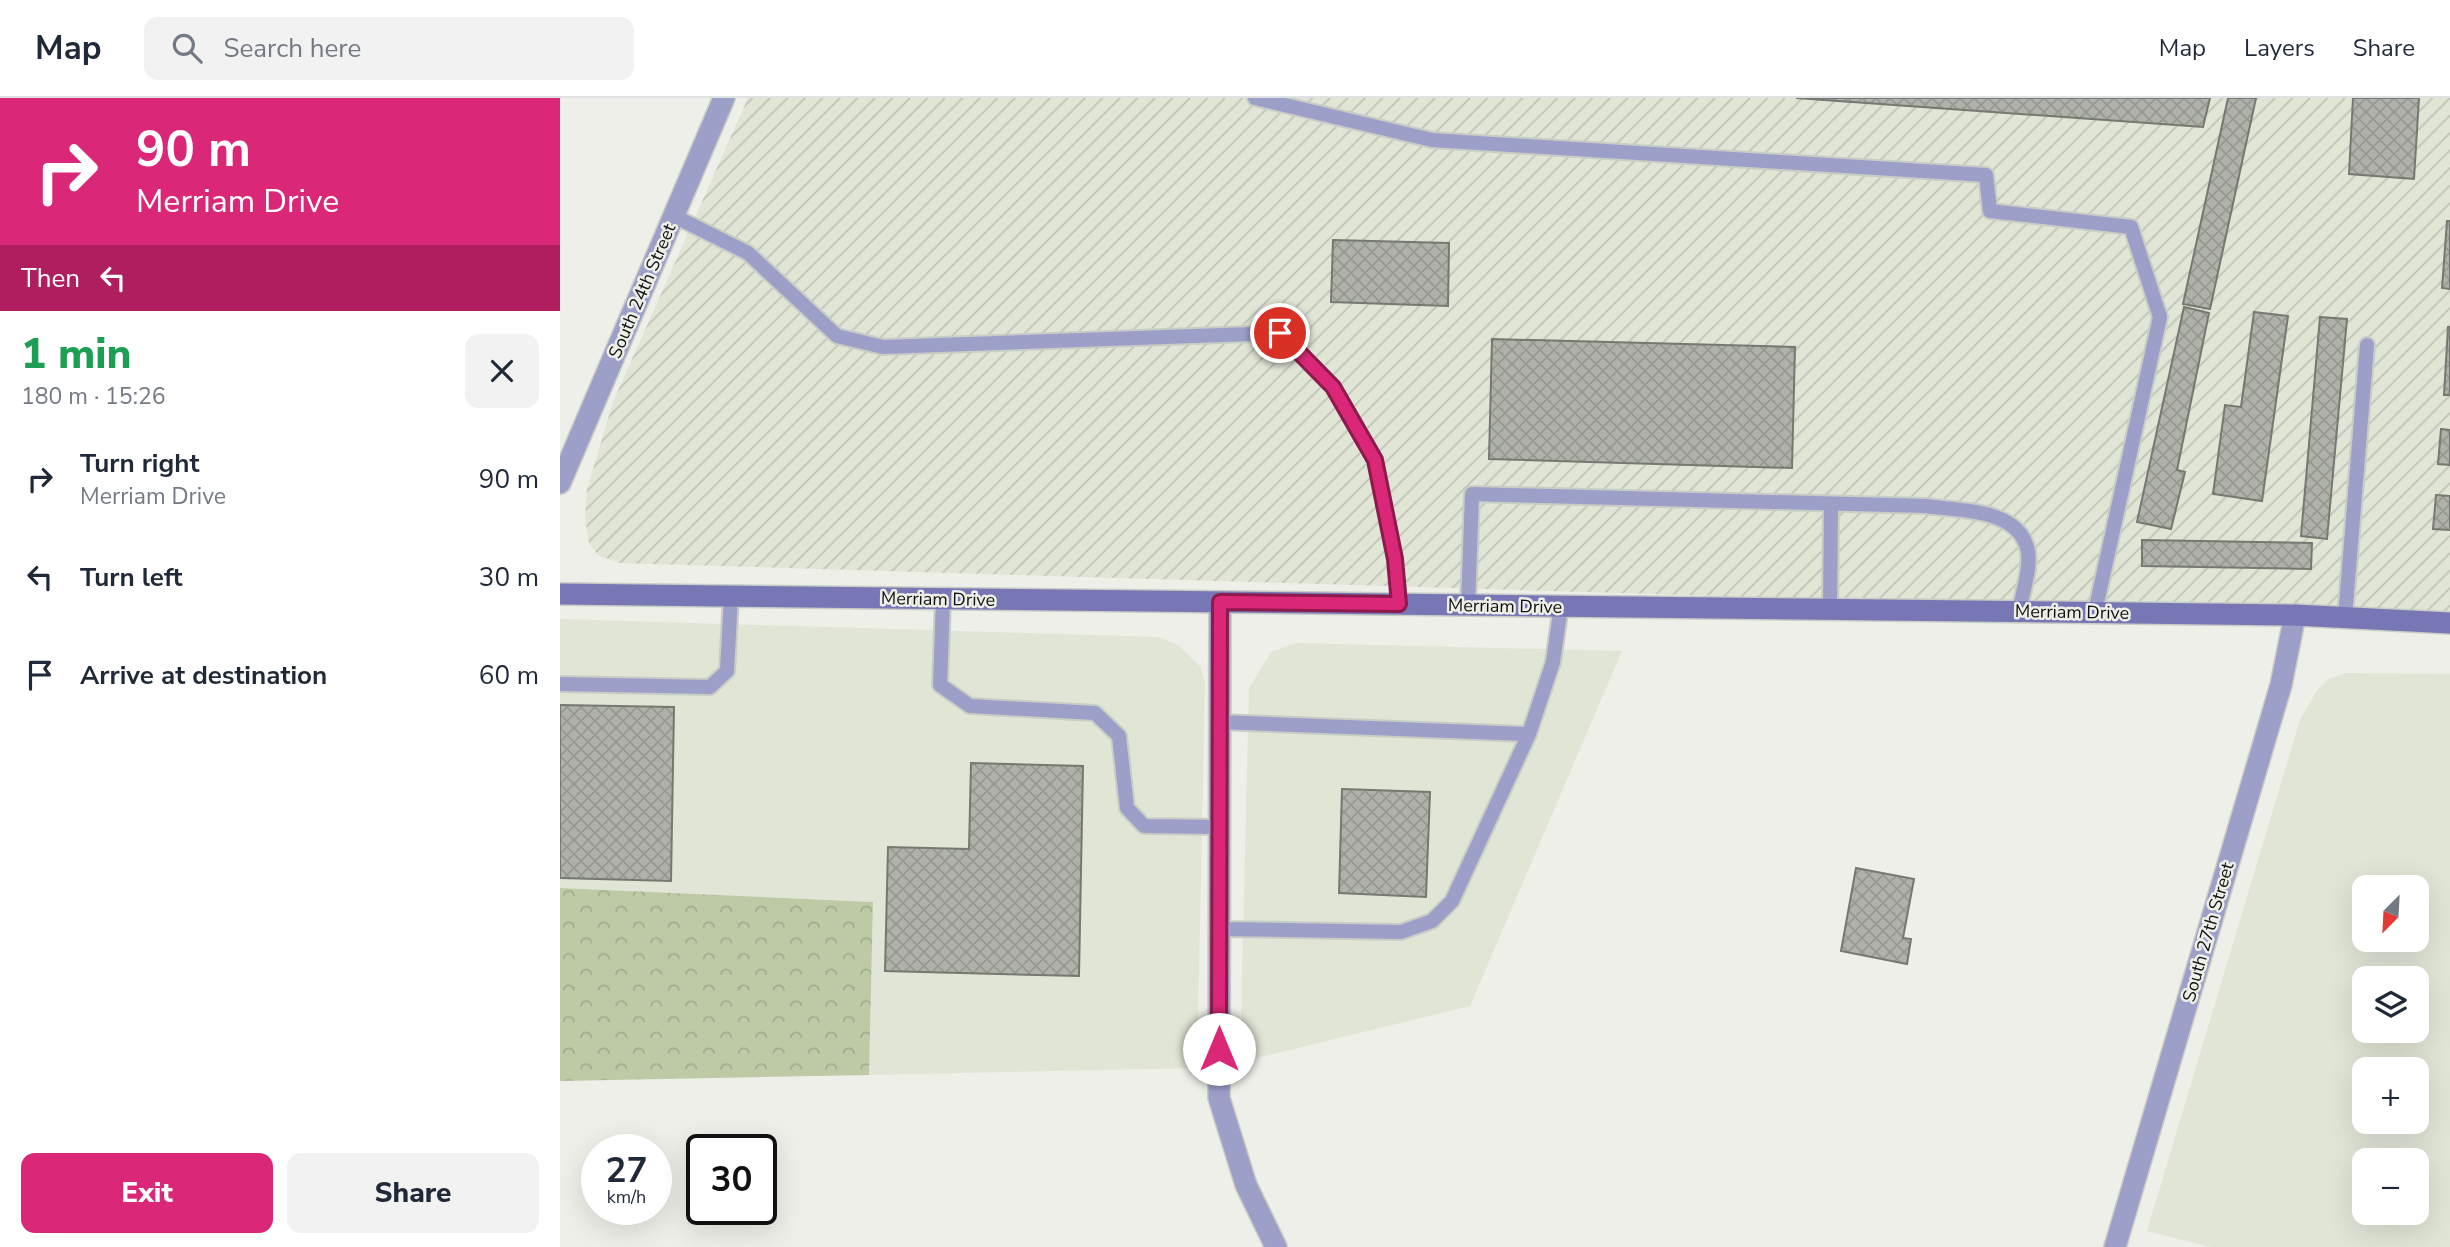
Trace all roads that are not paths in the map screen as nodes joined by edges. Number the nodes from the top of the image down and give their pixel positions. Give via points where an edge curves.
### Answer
1 (724, 98) edge
2 (1255, 98) edge
3 (674, 216) junction
4 (2367, 345) dead end
5 (560, 484) edge
6 (1831, 504) junction
7 (560, 594) edge
8 (731, 596) junction
9 (943, 599) junction
10 (1220, 602) junction
11 (1399, 604) junction
12 (1468, 605) junction
13 (1561, 606) junction
14 (1830, 609) junction
15 (2019, 612) junction
16 (2095, 612) junction
17 (2295, 615) junction
18 (2345, 618) junction
19 (2450, 623) edge
20 (560, 684) edge
21 (1220, 722) junction
22 (1529, 734) junction
23 (1220, 827) junction
24 (1219, 929) junction
25 (1276, 1247) edge
26 (2115, 1247) edge

1 - 3 street, South 24th Street
2 - 16 lane via 1432,140 1986,175 1990,211 2132,227 2160,317
3 - 5 street, South 24th Street
3 - 11 lane via 748,253 837,336 883,347 1280,333 1333,387 1375,460
4 - 18 lane
6 - 12 lane via 1472,494
6 - 14 lane
6 - 15 lane via 1926,506 1992,515 2010,524 2024,539 2029,554
7 - 8 main road, Merriam Drive
8 - 9 main road, Merriam Drive
8 - 20 lane via 727,671 710,687
9 - 10 main road, Merriam Drive
9 - 23 lane via 940,685 970,706 1095,713 1119,736 1127,808 1144,826
10 - 11 main road, Merriam Drive
10 - 21 street
11 - 12 main road, Merriam Drive
12 - 13 main road, Merriam Drive
13 - 14 main road, Merriam Drive
13 - 22 lane via 1553,662
14 - 15 main road, Merriam Drive
15 - 16 main road, Merriam Drive
16 - 17 main road, Merriam Drive
17 - 18 main road, Merriam Drive
17 - 26 street, South 27th Street via 2281,685
18 - 19 main road, Merriam Drive
21 - 22 lane
21 - 23 street
22 - 24 lane via 1452,901 1432,921 1401,932
23 - 24 street
24 - 25 street via 1219,1098 1246,1185

